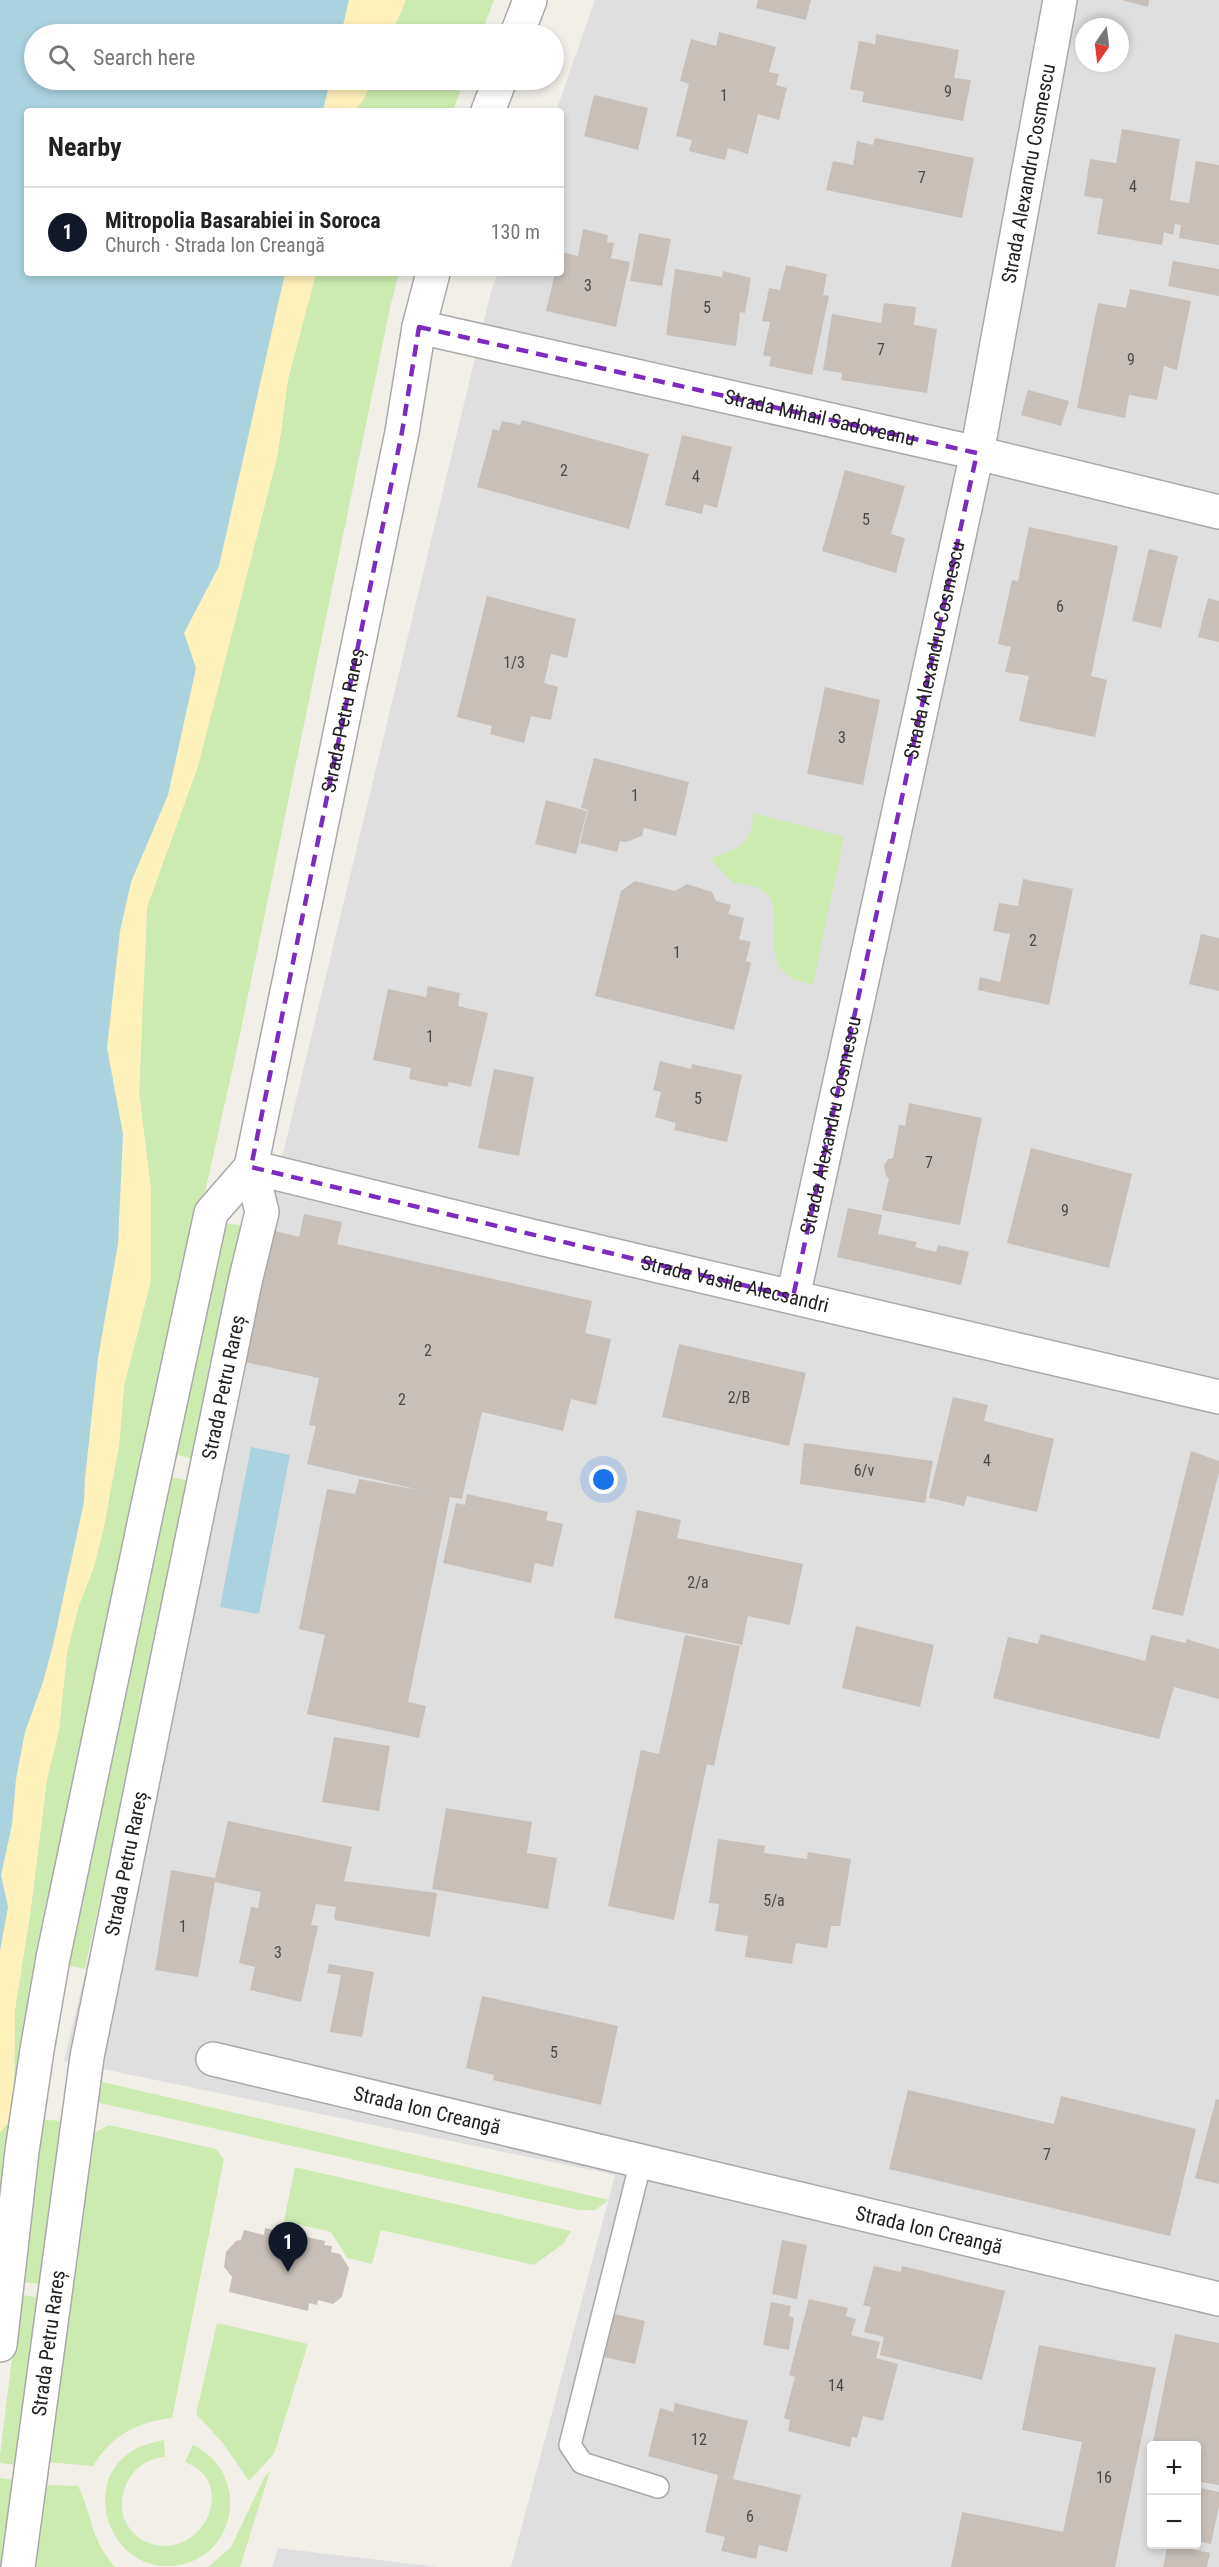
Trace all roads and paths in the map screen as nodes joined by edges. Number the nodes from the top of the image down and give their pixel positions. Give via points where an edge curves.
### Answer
1 (530, 0) edge
2 (1060, 0) edge
3 (521, 24) edge
4 (496, 90) edge
5 (489, 108) edge
6 (432, 276) edge
7 (419, 327) junction
8 (977, 453) junction
9 (1219, 512) edge
10 (251, 1167) junction
11 (793, 1297) junction
12 (1219, 1397) edge
13 (213, 2059) dead end
14 (641, 2161) junction
15 (1219, 2299) edge
16 (0, 2345) edge
17 (658, 2487) dead end
18 (18, 2567) edge

1 - 3 street
2 - 8 street, Strada Alexandru Cosmescu
4 - 5 street
6 - 7 street, Strada Petru Rareș
7 - 8 street, Strada Mihail Sadoveanu
7 - 10 street, Strada Petru Rareș via 399,444
8 - 9 street, Strada Mihail Sadoveanu
8 - 11 street, Strada Alexandru Cosmescu
10 - 11 street, Strada Vasile Alecsandri
10 - 16 street, Strada Petru Rareș via 211,1213 144,1524 39,2038
10 - 18 street, Strada Petru Rareș via 262,1212 87,2057
11 - 12 street, Strada Vasile Alecsandri
13 - 14 street, Strada Ion Creangă
14 - 15 street, Strada Ion Creangă
14 - 17 lane via 570,2445 582,2463

